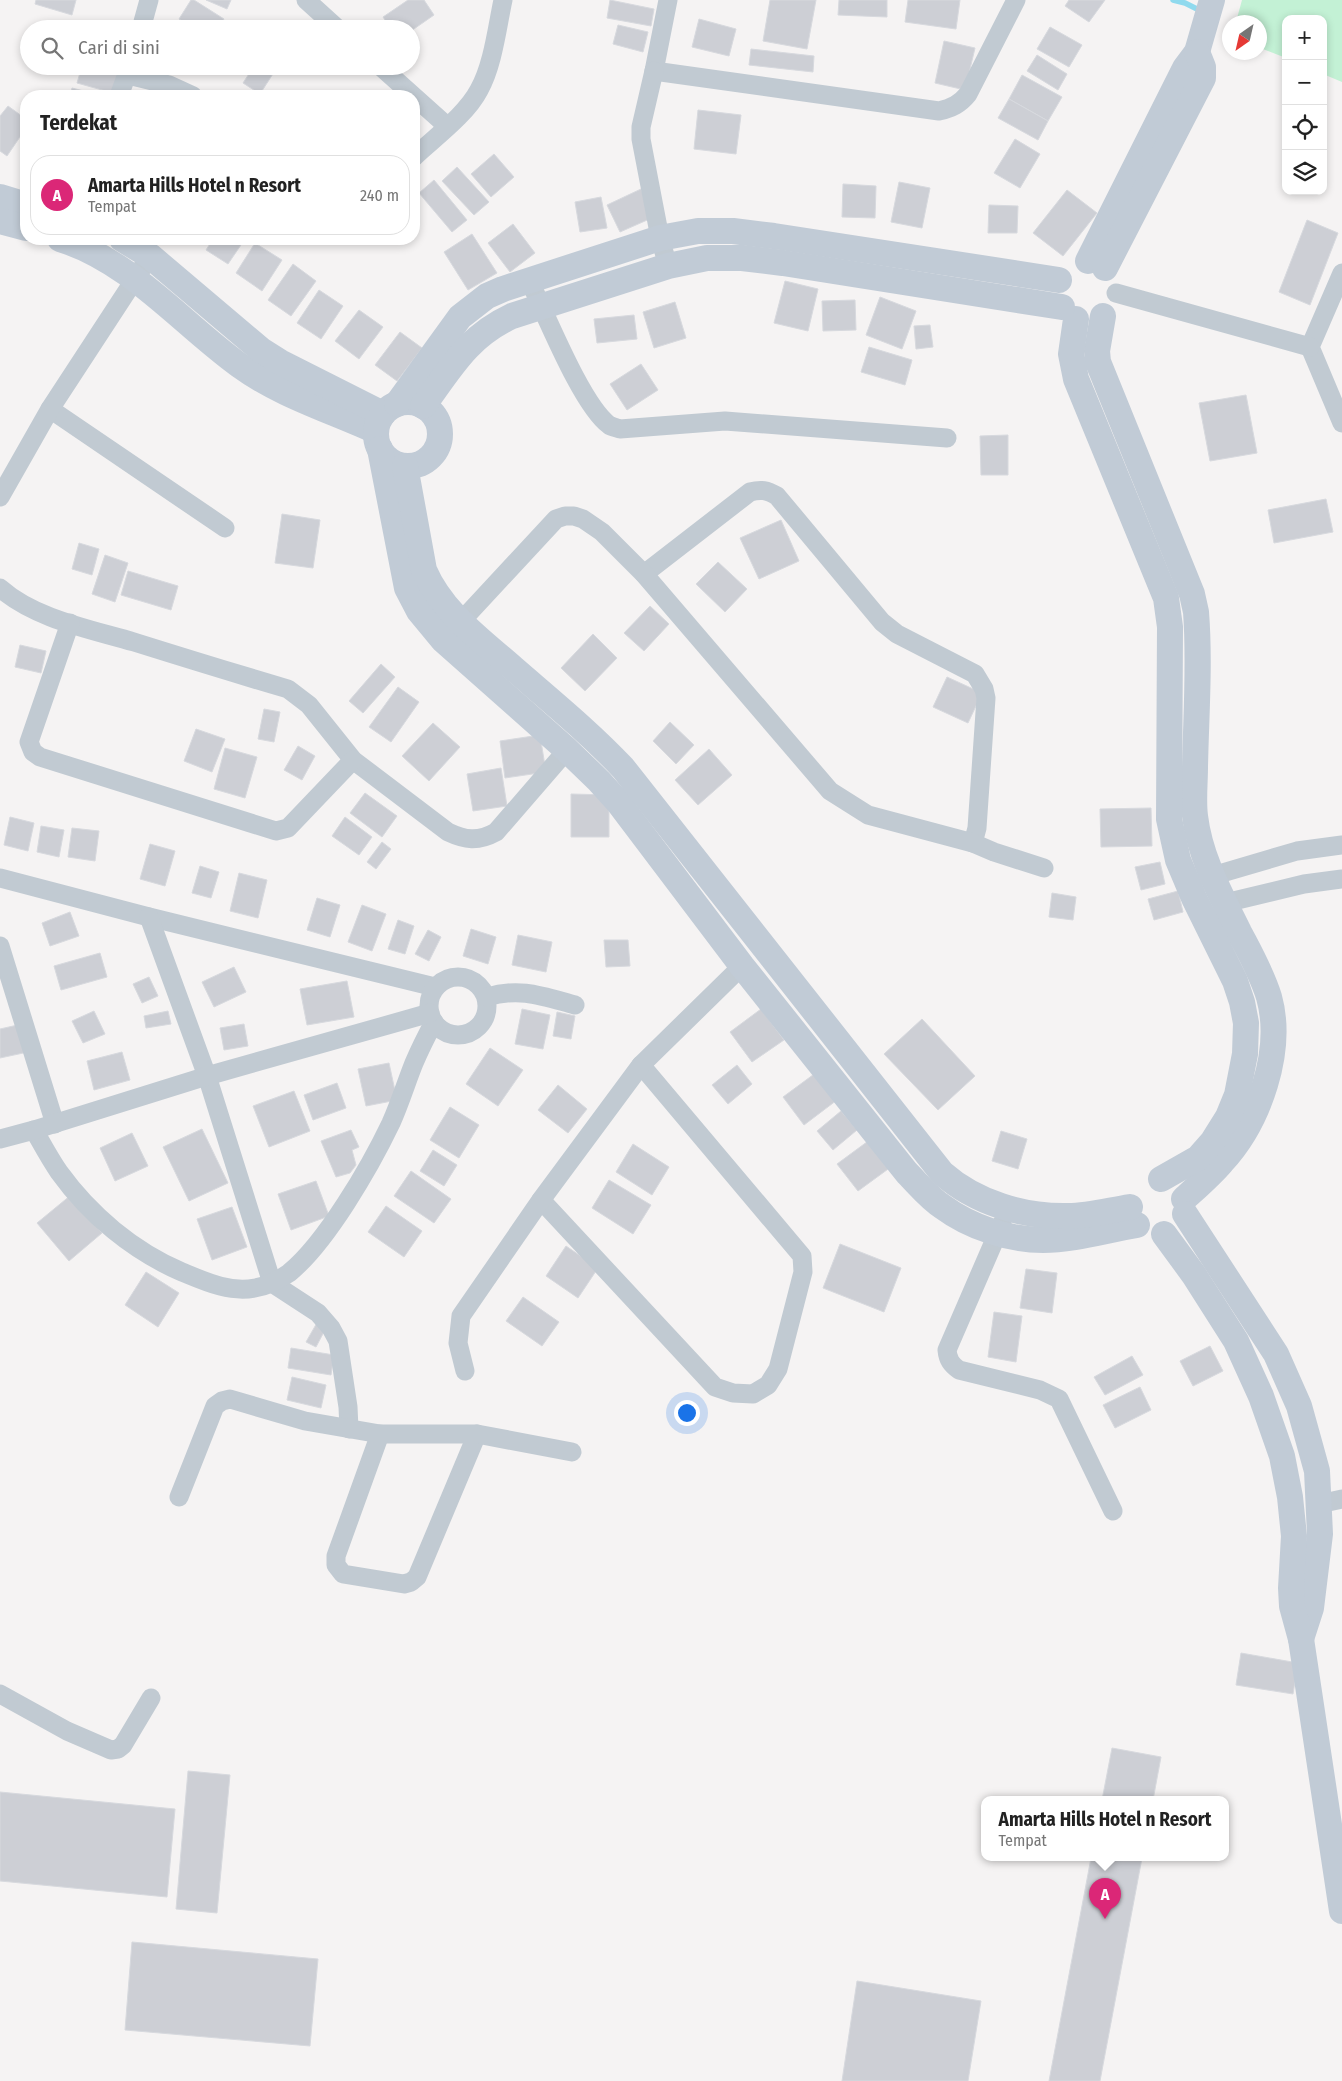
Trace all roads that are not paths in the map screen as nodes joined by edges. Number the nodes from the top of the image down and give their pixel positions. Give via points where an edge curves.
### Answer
1 (149, 0) edge
2 (306, 0) edge
3 (503, 0) edge
4 (668, 0) edge
5 (1016, 0) edge
6 (1212, 0) edge
7 (143, 20) edge
8 (328, 20) edge
9 (654, 71) junction
10 (127, 75) edge
11 (142, 75) edge
12 (390, 75) edge
13 (121, 90) edge
14 (180, 90) edge
15 (407, 90) edge
16 (420, 102) edge
17 (447, 126) junction
18 (420, 151) edge
19 (0, 197) edge
20 (20, 203) edge
21 (0, 221) edge
22 (20, 226) edge
23 (660, 238) junction
24 (75, 245) edge
25 (132, 245) edge
26 (150, 256) junction
27 (1096, 265) junction
28 (668, 266) junction
29 (1342, 273) edge
30 (135, 280) junction
31 (530, 280) junction
32 (1059, 280) junction
33 (1116, 293) junction
34 (542, 307) junction
35 (1069, 313) junction
36 (1103, 316) junction
37 (1310, 347) junction
38 (423, 406) junction
39 (50, 409) junction
40 (1342, 423) edge
41 (384, 425) junction
42 (947, 438) dead end
43 (405, 466) junction
44 (0, 497) edge
45 (225, 528) dead end
46 (644, 574) junction
47 (0, 588) edge
48 (70, 623) junction
49 (452, 631) junction
50 (567, 750) junction
51 (353, 760) junction
52 (973, 843) junction
53 (1342, 845) edge
54 (1044, 868) dead end
55 (1212, 876) junction
56 (0, 878) edge
57 (1342, 879) edge
58 (1225, 903) junction
59 (149, 917) junction
60 (0, 946) edge
61 (742, 966) junction
62 (435, 988) junction
63 (487, 997) junction
64 (1269, 999) junction
65 (1242, 1002) junction
66 (575, 1005) dead end
67 (432, 1017) junction
68 (840, 1044) junction
69 (818, 1061) junction
70 (641, 1066) junction
71 (207, 1076) junction
72 (55, 1124) junction
73 (34, 1130) junction
74 (0, 1139) edge
75 (1161, 1179) junction
76 (541, 1200) junction
77 (1184, 1206) junction
78 (1008, 1208) junction
79 (1133, 1216) junction
80 (997, 1233) junction
81 (1164, 1234) junction
82 (272, 1283) junction
83 (1258, 1327) junction
84 (1236, 1341) junction
85 (465, 1371) dead end
86 (348, 1429) junction
87 (380, 1434) junction
88 (477, 1434) junction
89 (572, 1452) dead end
90 (179, 1497) dead end
91 (1330, 1502) edge
92 (1113, 1511) dead end
93 (1302, 1598) junction
94 (0, 1694) edge
95 (151, 1698) dead end
96 (1342, 1911) edge

1 - 7 street
2 - 8 street
3 - 17 street via 486,76 479,92
4 - 9 street
5 - 9 street via 968,94 950,109 939,111
6 - 27 street via 1199,45 1185,68
9 - 23 street via 641,140
10 - 13 street
11 - 14 street
12 - 15 street
16 - 17 street
17 - 18 street
19 - 20 street
21 - 22 street
23 - 28 street
23 - 31 street
23 - 32 street via 698,231 733,231
24 - 30 street via 93,252
25 - 26 street
26 - 30 street
26 - 41 street via 261,350
27 - 32 street via 1070,266
27 - 33 street via 1115,283
28 - 34 street
28 - 35 street via 708,258 742,258
29 - 37 street
30 - 39 street
30 - 41 street via 239,365 276,388
31 - 34 street
31 - 41 street via 487,296 460,317
32 - 35 street via 1057,290
33 - 36 street via 1114,302
33 - 37 street
34 - 38 street via 512,316 481,334 468,345
34 - 42 street via 579,384 597,411 610,425 620,429 725,420
35 - 36 street via 1094,320
35 - 65 street via 1074,372 1166,598 1170,627 1169,819 1178,860
36 - 55 street via 1098,362 1192,594 1196,612 1195,816 1204,857
37 - 40 street
38 - 41 street via 405,402
38 - 43 street via 435,418 440,435 438,444 429,458 413,466
39 - 44 street
39 - 45 street
41 - 43 street via 390,460
41 - 49 street via 407,588 419,611
43 - 49 street via 424,570 442,602
46 - 49 street via 593,525 574,516 565,516 556,519
46 - 52 street via 830,791 868,815
46 - 52 street via 750,492 759,489 777,496 882,622 897,634 968,670 980,680 986,698 977,828
47 - 48 street via 33,609
48 - 51 street via 288,689 309,705
48 - 51 street via 29,742 33,752 40,757 276,831 288,828
49 - 50 street
49 - 68 street via 588,733 623,768
50 - 51 street via 496,832 476,840 461,839 448,832
50 - 61 street via 618,802
52 - 54 street
53 - 55 street via 1297,851
55 - 58 street
56 - 59 street
57 - 58 street via 1304,884
58 - 64 street
59 - 62 street
59 - 71 street
60 - 72 street
61 - 69 street
61 - 70 street
62 - 63 street via 450,977 468,978 483,989
62 - 67 street via 429,1004
63 - 66 street via 514,991
63 - 67 street via 488,1006 482,1024 467,1034 448,1033 440,1029
64 - 65 street
64 - 77 street via 1272,1051 1264,1091 1255,1113 1223,1162
65 - 75 street via 1246,1023 1245,1054 1237,1094 1228,1116 1214,1141 1198,1158
67 - 71 street
67 - 82 street via 391,1123 351,1195 304,1259
68 - 69 street
68 - 78 street via 942,1173 965,1190
69 - 80 street via 926,1192 943,1208
70 - 76 street
70 - 76 street via 802,1256 804,1272 783,1352 768,1385 753,1394 733,1393 714,1387
71 - 72 street
71 - 82 street
72 - 73 street
73 - 74 street
73 - 82 street via 60,1173 82,1199 115,1232 141,1251 208,1282 234,1289
75 - 77 street via 1176,1186
75 - 79 street via 1146,1182 1134,1192
76 - 85 street via 461,1316 458,1343
77 - 81 street via 1177,1227
77 - 83 street
78 - 79 street via 1040,1215
78 - 80 street
79 - 80 street via 1067,1238 1021,1239
79 - 81 street via 1149,1233
80 - 92 street via 948,1350 948,1358 959,1370 1040,1390 1059,1399
81 - 84 street
82 - 86 street via 318,1313 338,1341
83 - 84 street
83 - 91 street via 1276,1354 1299,1406 1317,1472
84 - 93 street via 1261,1396 1282,1456
86 - 87 street
86 - 90 street via 230,1399 222,1401 215,1406
87 - 88 street
87 - 88 street via 336,1556 336,1565 343,1574 404,1584 417,1577
88 - 89 street
91 - 93 street
93 - 96 street via 1301,1639
94 - 95 street via 67,1731 111,1750 123,1745

